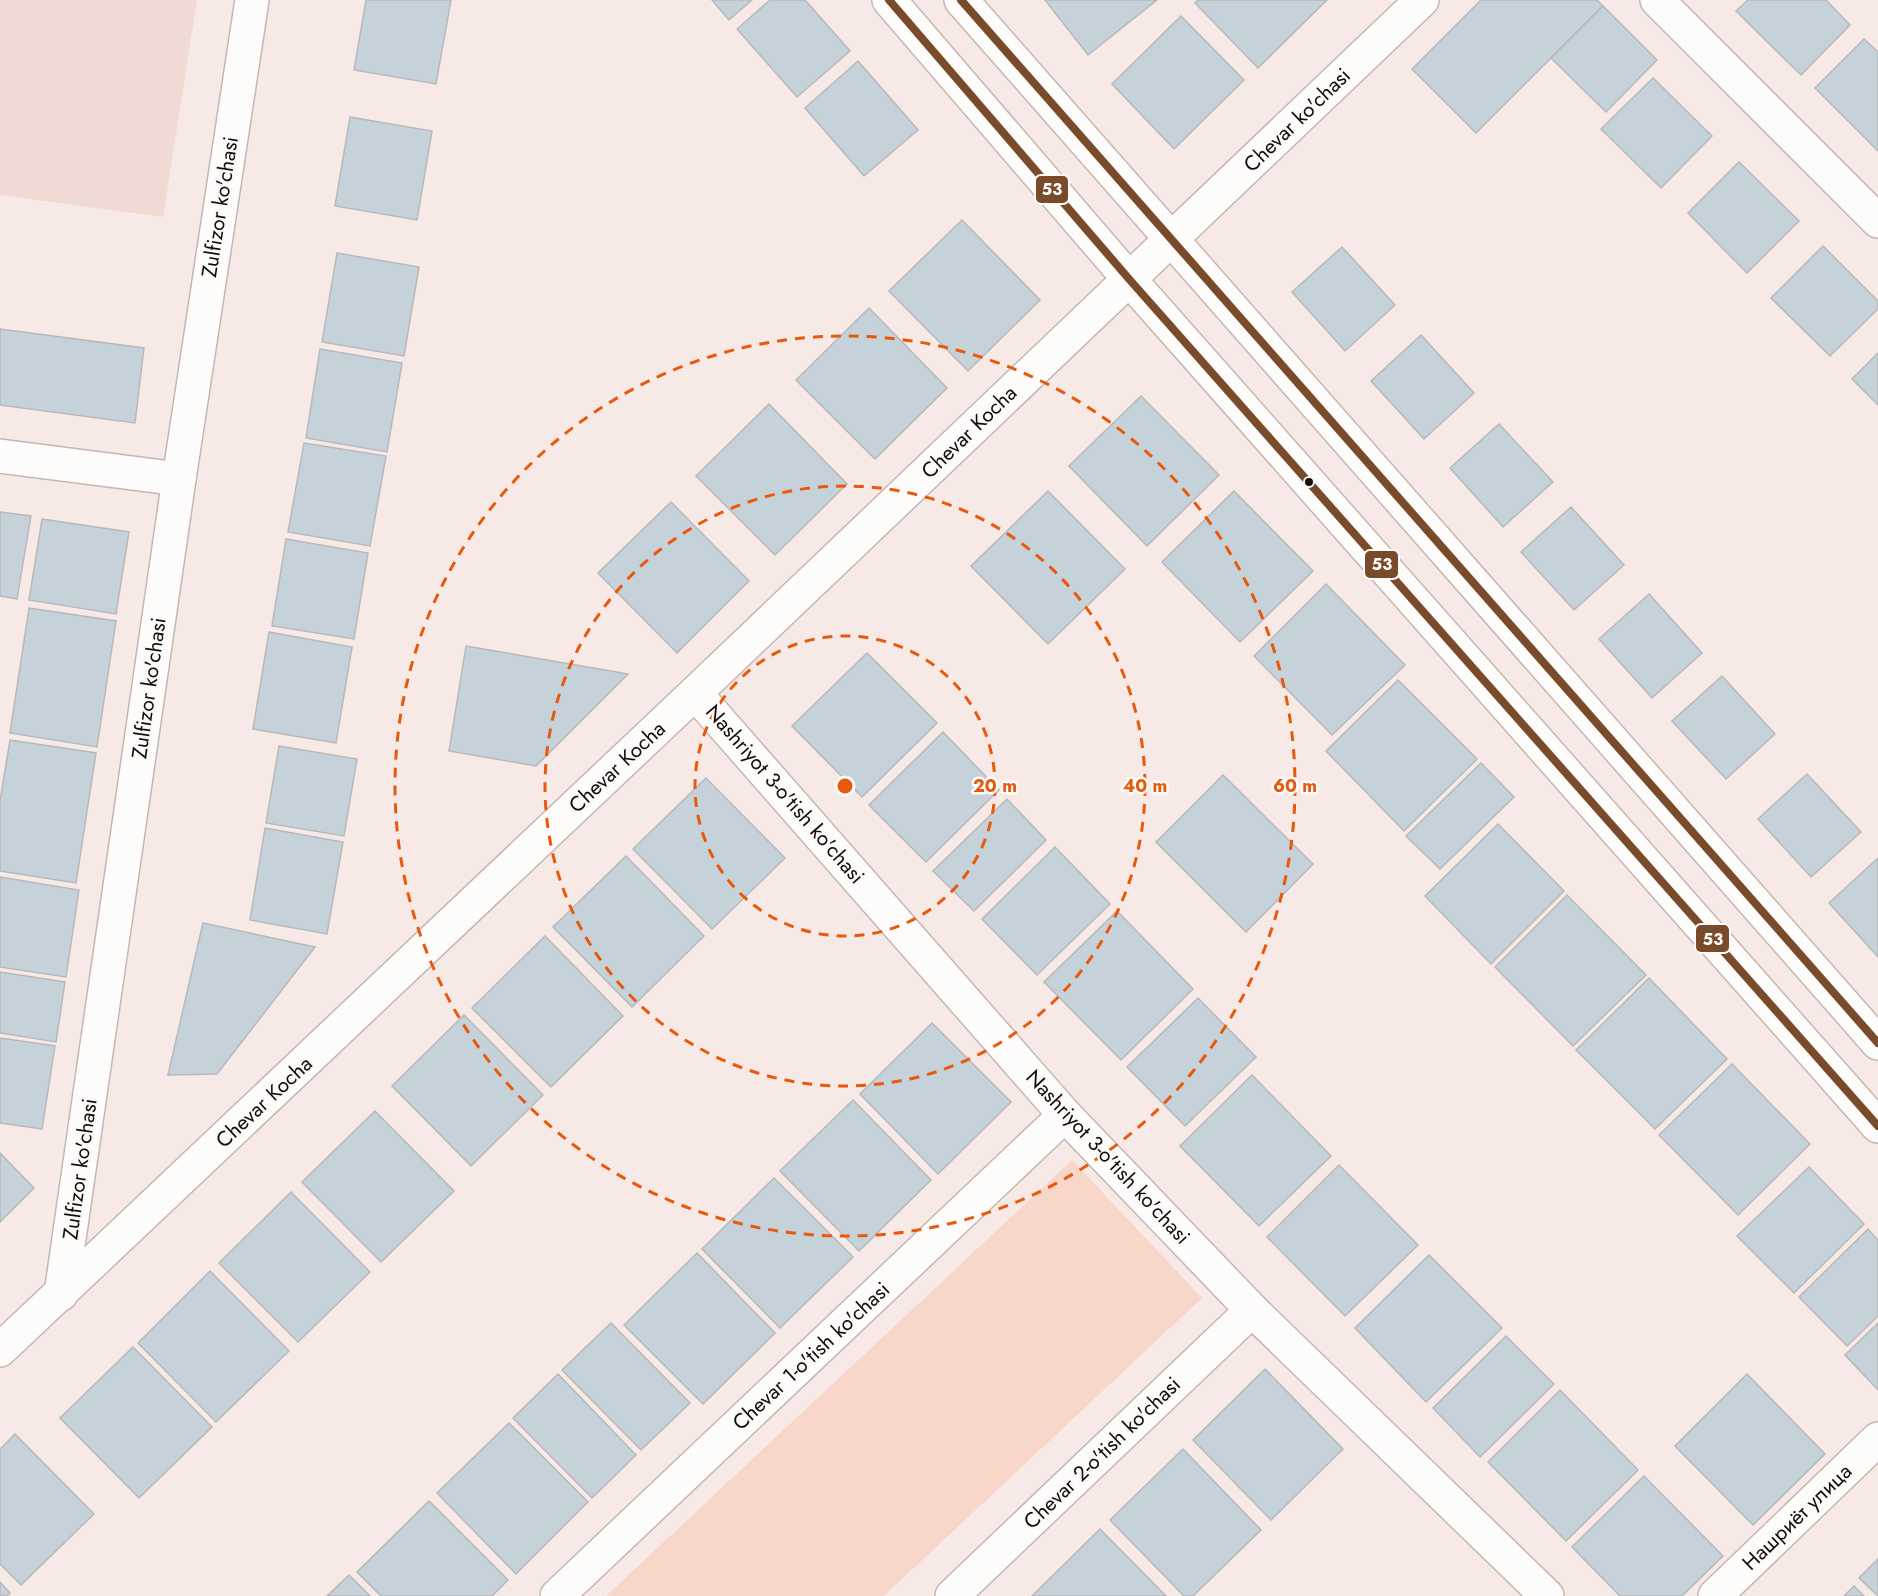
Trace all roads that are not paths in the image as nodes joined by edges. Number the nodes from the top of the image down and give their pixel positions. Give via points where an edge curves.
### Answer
1 (252, 0) edge
2 (889, 0) edge
3 (961, 0) edge
4 (1422, 0) edge
5 (1657, 0) edge
6 (1878, 221) edge
7 (1171, 240) junction
8 (1129, 279) junction
9 (0, 456) edge
10 (180, 479) junction
11 (696, 693) junction
12 (1878, 1043) edge
13 (1065, 1115) junction
14 (1878, 1126) edge
15 (62, 1294) junction
16 (1252, 1310) junction
17 (0, 1350) edge
18 (1878, 1439) edge
19 (557, 1596) edge
20 (952, 1596) edge
21 (1548, 1596) edge
22 (1715, 1596) edge

1 - 10 street, Zulfizor ko'chasi
2 - 8 street
3 - 7 street
4 - 7 street, Chevar ko'chasi
5 - 6 street
7 - 8 street, Chevar Kocha
7 - 12 street
8 - 11 street, Chevar Kocha
8 - 14 street
9 - 10 street
10 - 15 street, Zulfizor ko'chasi
11 - 13 street, Nashriyot 3-o'tish ko'chasi
11 - 15 street, Chevar Kocha
13 - 16 street, Nashriyot 3-o'tish ko'chasi
13 - 19 street, Chevar 1-o'tish ko'chasi
15 - 17 street
16 - 20 street, Chevar 2-o'tish ko'chasi
16 - 21 street, Nashriyot 3-o'tish ko'chasi
18 - 22 street, Нашриёт улица

